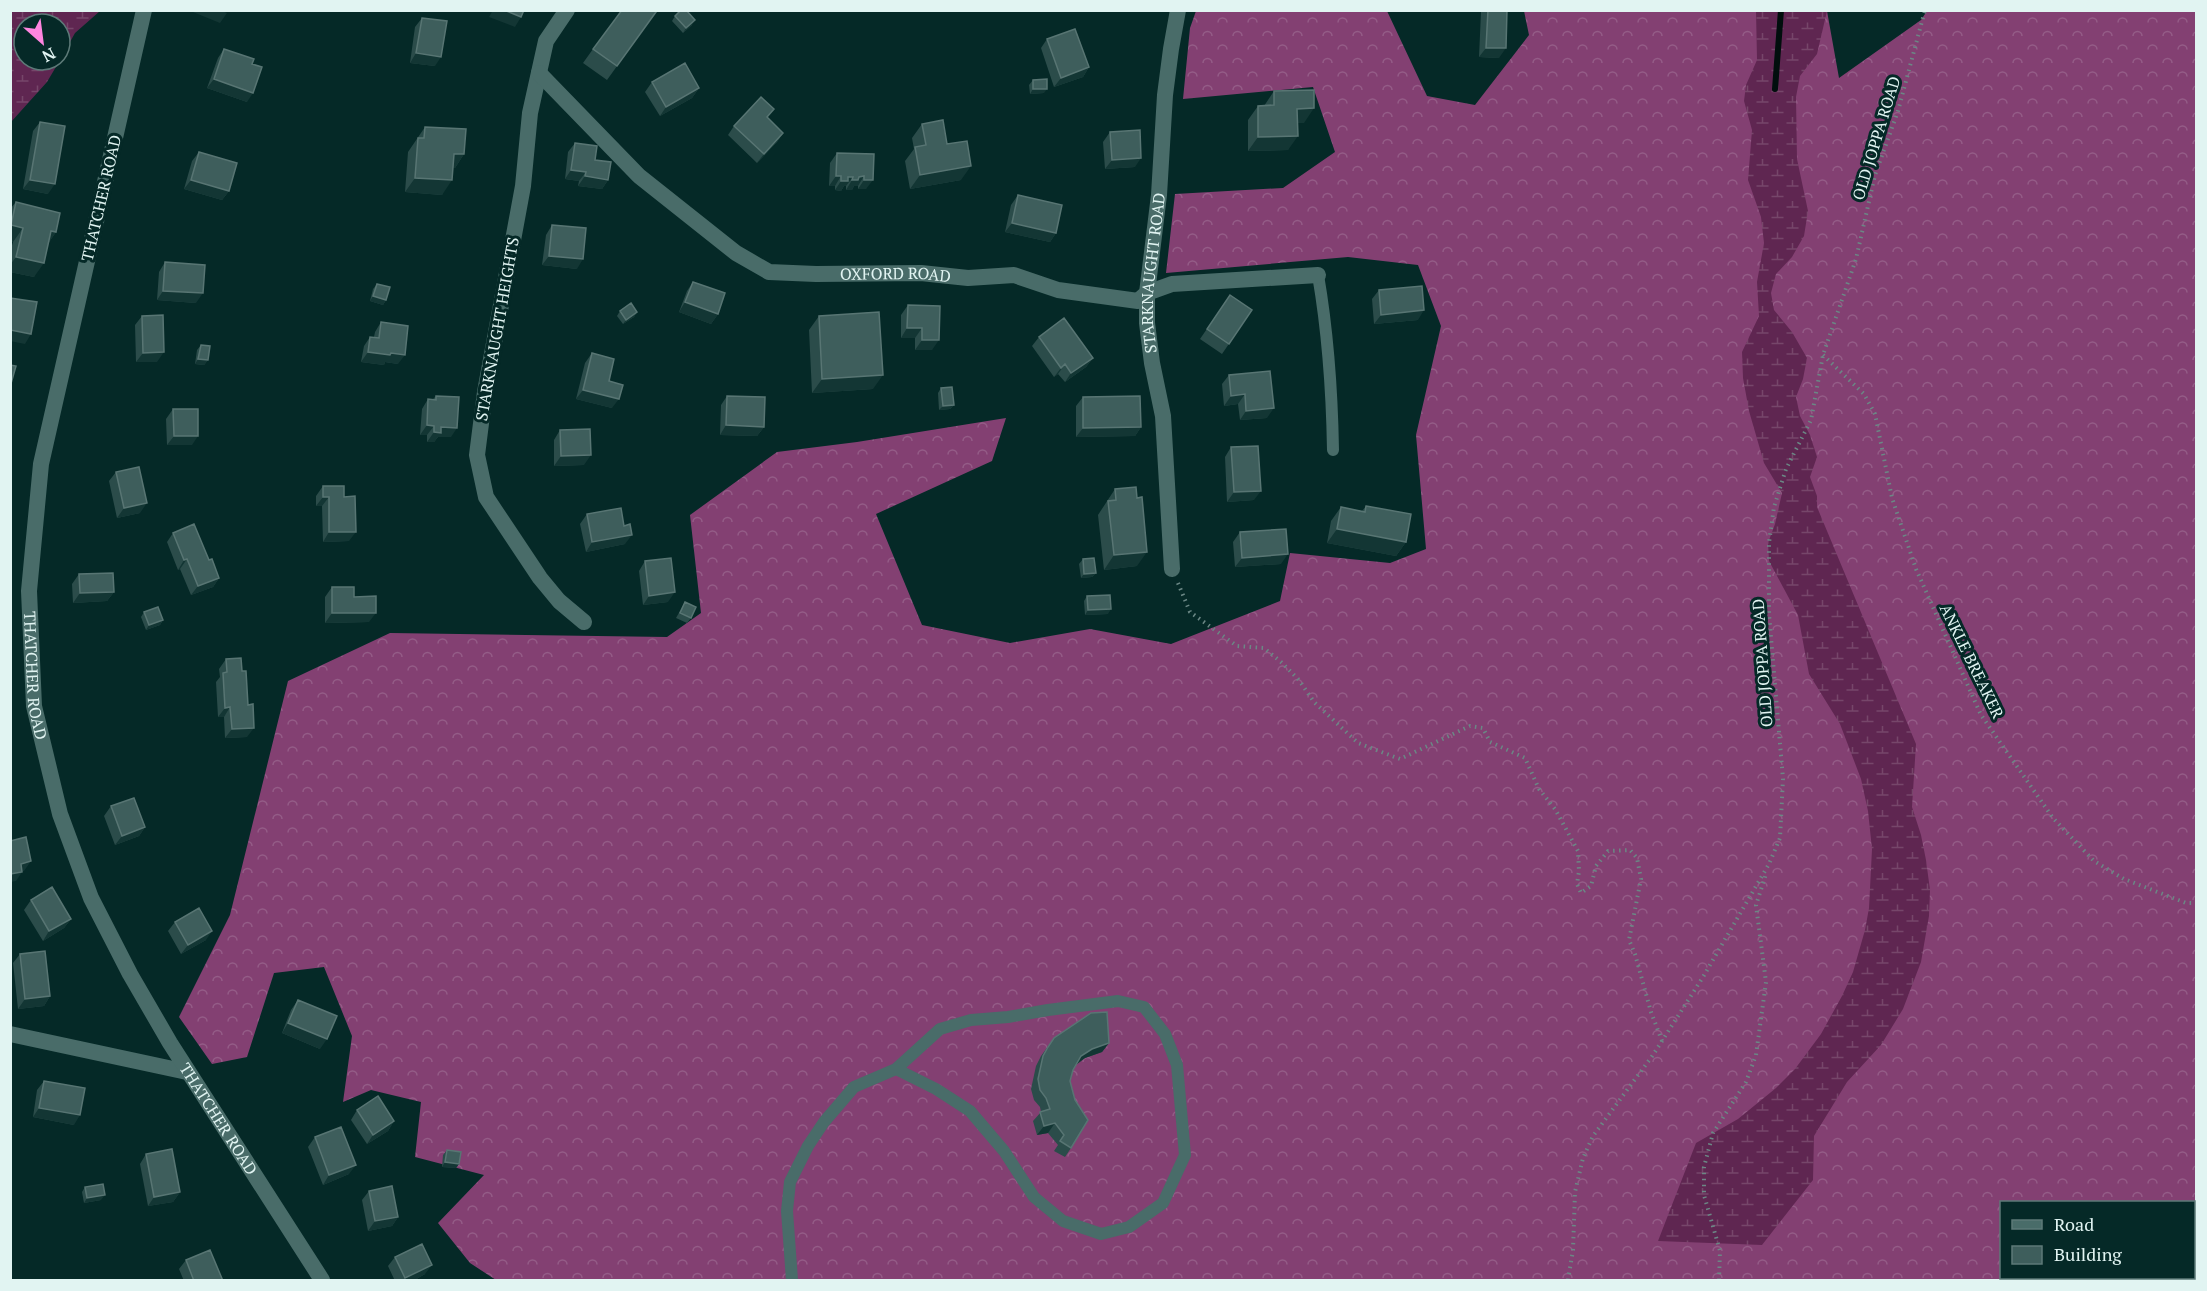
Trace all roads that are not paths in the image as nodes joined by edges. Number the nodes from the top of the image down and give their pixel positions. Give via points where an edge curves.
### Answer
1 (144, 10) edge
2 (567, 10) edge
3 (1178, 10) edge
4 (539, 73) junction
5 (1318, 275) joint
6 (1147, 293) junction
7 (1333, 450) dead end
8 (1172, 569) road end
9 (584, 622) dead end
10 (10, 1034) edge
11 (896, 1069) junction
12 (187, 1072) junction
13 (322, 1281) edge
14 (792, 1281) edge

1 - 12 street, THATCHER ROAD via 41,464 29,591 31,653 34,706 46,765 87,888 130,974
2 - 4 street, STARKNAUGHT HEIGHTS via 546,41
3 - 6 street, STARKNAUGHT ROAD via 1165,95 1159,195
4 - 6 street, OXFORD ROAD via 639,176 736,253 769,272 921,273 968,278 1014,275 1059,290 1138,301
4 - 9 street, STARKNAUGHT HEIGHTS via 477,455 486,496 540,578
5 - 6 street, OXFORD ROAD via 1172,284
5 - 7 lane via 1332,388
6 - 8 street, STARKNAUGHT ROAD via 1152,363 1163,416
10 - 12 street
11 - 11 lane via 940,1029 971,1020 1118,1001 1144,1007 1165,1034 1177,1065 1185,1155 1163,1203 1129,1227 1101,1234 1063,1221 1034,1197 1004,1151 970,1111
11 - 14 lane via 854,1087 824,1122 790,1182 787,1211
12 - 13 street, THATCHER ROAD

